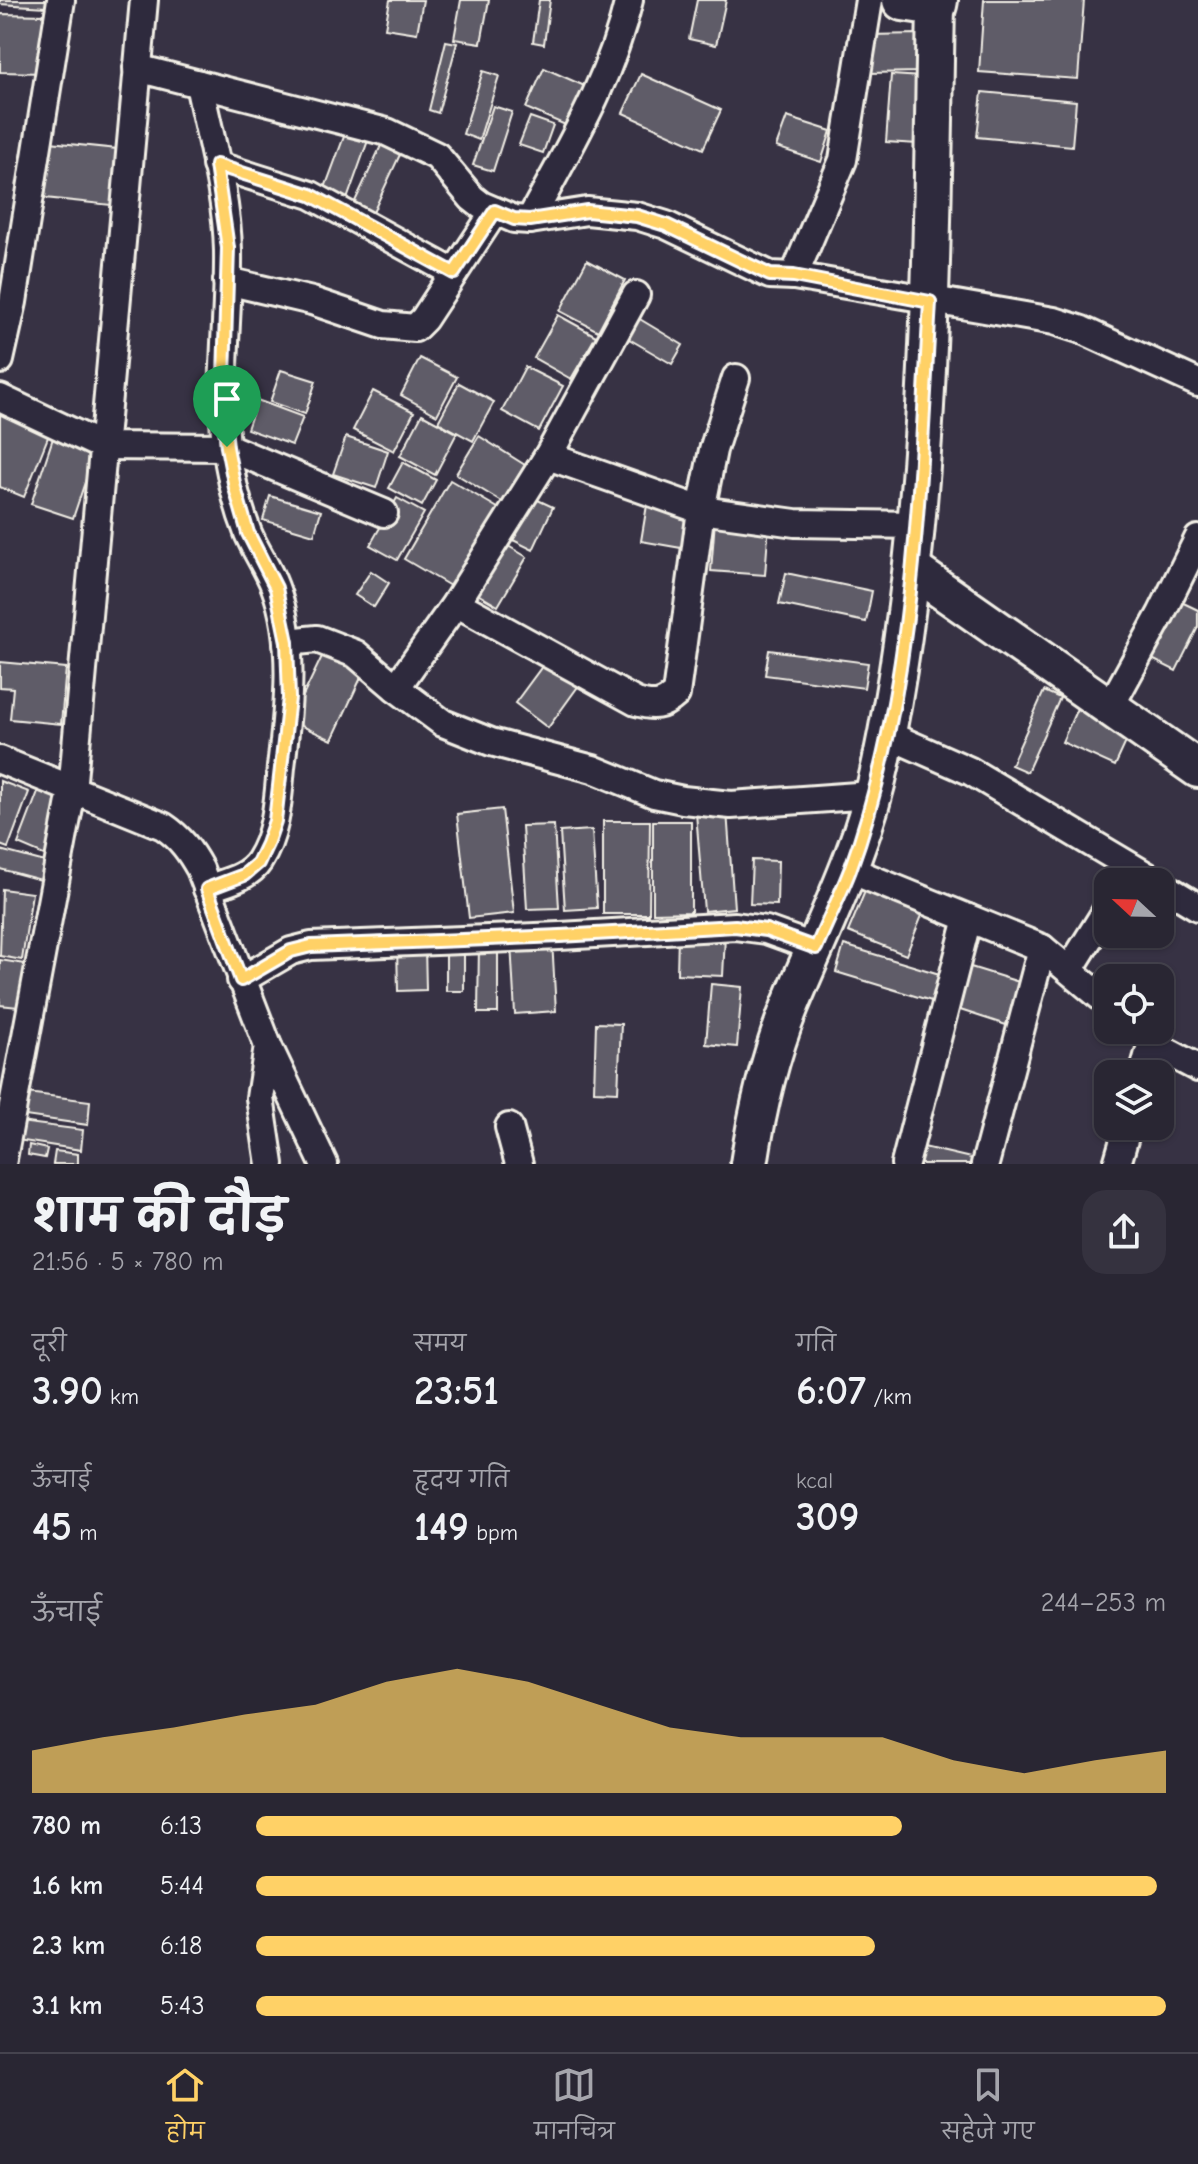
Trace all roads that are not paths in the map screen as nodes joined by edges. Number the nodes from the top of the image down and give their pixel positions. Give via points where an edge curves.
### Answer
1 (61, 0) edge
2 (144, 0) edge
3 (629, 0) edge
4 (869, 0) edge
5 (926, 2) edge
6 (137, 68) junction
7 (199, 84) junction
8 (216, 165) junction
9 (495, 211) junction
10 (530, 220) junction
11 (454, 273) junction
12 (794, 276) junction
13 (227, 281) junction
14 (636, 295) dead end
15 (930, 302) junction
16 (0, 360) edge
17 (736, 378) dead end
18 (1198, 383) edge
19 (0, 398) edge
20 (102, 446) junction
21 (227, 447) junction
22 (548, 456) junction
23 (701, 510) junction
24 (384, 513) dead end
25 (916, 525) junction
26 (1198, 539) edge
27 (913, 570) junction
28 (456, 603) junction
29 (287, 642) junction
30 (396, 688) junction
31 (1110, 707) junction
32 (886, 734) junction
33 (0, 760) edge
34 (1198, 769) edge
35 (72, 791) junction
36 (871, 795) junction
37 (1117, 868) edge
38 (850, 870) junction
39 (207, 889) junction
40 (1174, 892) edge
41 (1198, 907) edge
42 (968, 918) junction
43 (1094, 930) edge
44 (816, 948) junction
45 (1042, 948) junction
46 (1070, 969) junction
47 (241, 980) junction
48 (1094, 990) edge
49 (1158, 1044) edge
50 (268, 1046) junction
51 (1198, 1068) edge
52 (509, 1127) dead end
53 (1124, 1140) edge
54 (2, 1164) edge
55 (270, 1164) edge
56 (324, 1164) edge
57 (519, 1164) edge
58 (749, 1164) edge
59 (905, 1164) edge
60 (985, 1164) edge
61 (1117, 1164) edge

1 - 16 street
2 - 6 street
3 - 10 street via 598,95
4 - 12 street via 843,160
5 - 15 main road
6 - 7 street
6 - 20 street
7 - 8 street
7 - 9 street via 398,136 437,156 472,198
8 - 11 street via 311,195
8 - 13 street via 228,248
9 - 10 street
9 - 11 street
10 - 12 street via 587,211 637,216 770,275
11 - 13 street via 415,328 383,325
12 - 15 street
13 - 21 street
14 - 22 street
15 - 18 street via 1054,321
15 - 25 main road
17 - 23 street
19 - 20 street
20 - 21 street
20 - 35 street
21 - 24 street
21 - 29 street via 248,533 276,588
22 - 23 street
22 - 28 street
23 - 25 street via 795,523
23 - 28 street via 676,694 658,706 636,702
25 - 27 main road
26 - 31 street
27 - 31 main road
27 - 32 main road
28 - 30 street
29 - 30 street via 317,639 356,654
29 - 39 street via 289,698 275,821 258,863 244,875
30 - 36 street via 443,723 491,742 593,769 654,794 731,805
31 - 34 main road
32 - 36 main road
32 - 37 street via 970,771
33 - 35 street
35 - 39 street via 177,835
35 - 54 street
36 - 38 main road
38 - 42 street
38 - 44 main road
39 - 47 street
40 - 41 street
42 - 45 street
42 - 59 street
43 - 46 street
44 - 47 street via 766,930 735,926 311,946 291,951
44 - 58 main road via 769,1071
45 - 46 street
45 - 60 street
46 - 48 street
47 - 50 street
49 - 51 street
50 - 55 street via 260,1098
50 - 56 street
52 - 57 street
53 - 61 street

